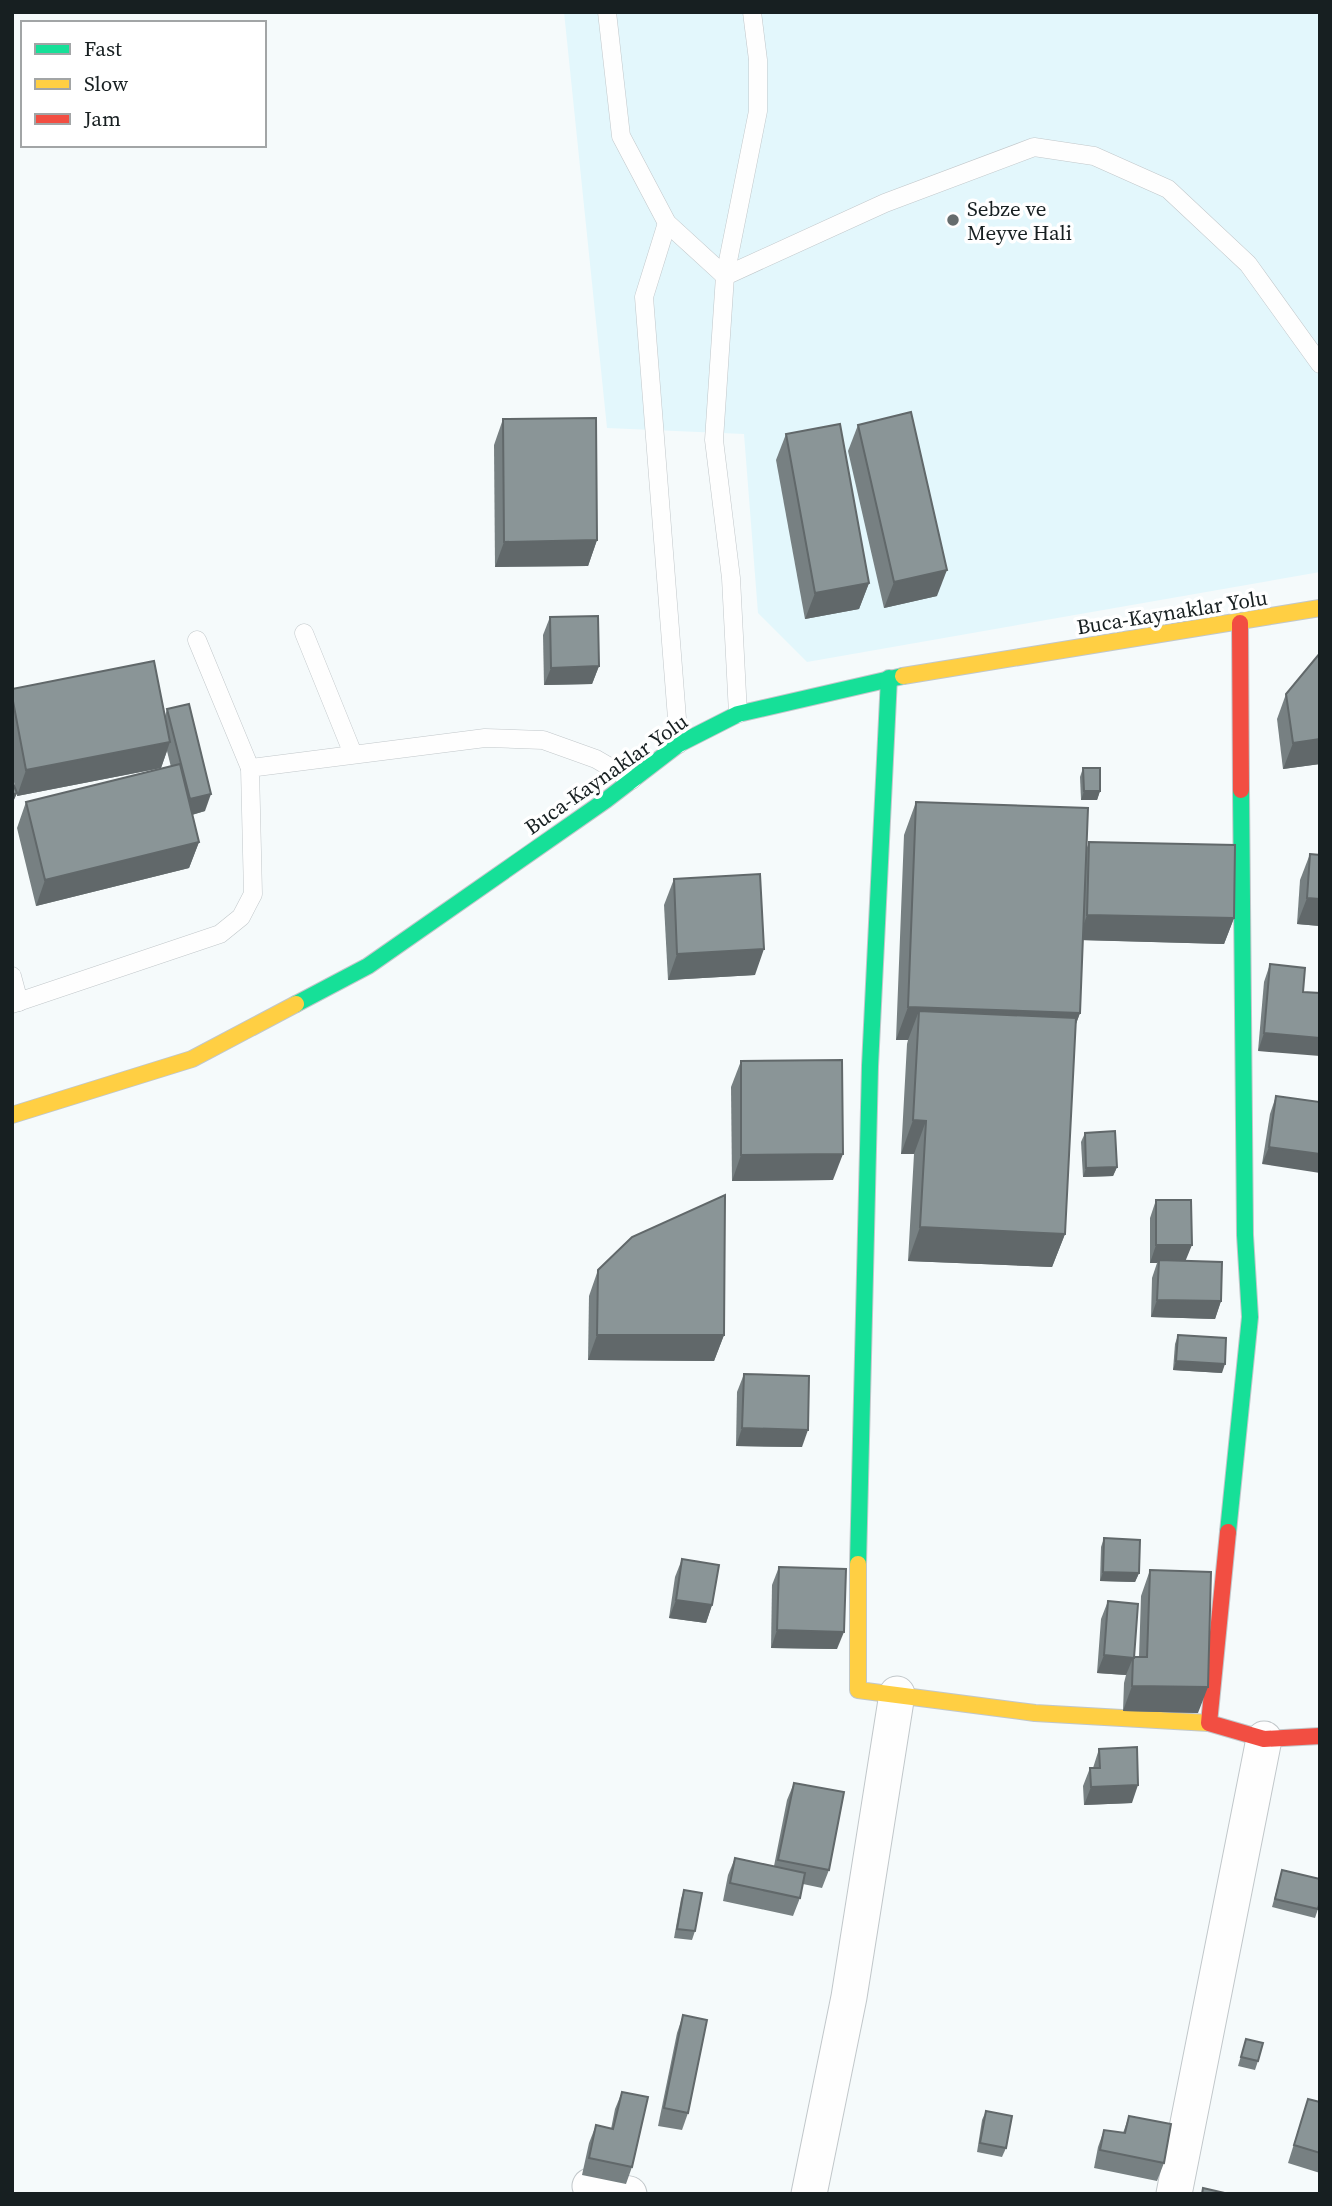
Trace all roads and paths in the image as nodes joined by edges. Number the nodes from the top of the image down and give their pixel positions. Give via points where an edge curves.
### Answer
1 (607, 12) edge
2 (752, 12) edge
3 (667, 223) junction
4 (725, 276) junction
5 (1320, 364) edge
6 (1320, 608) edge
7 (1240, 623) junction
8 (304, 633) dead end
9 (197, 640) dead end
10 (889, 678) junction
11 (738, 714) junction
12 (679, 744) junction
13 (353, 754) junction
14 (250, 768) junction
15 (632, 780) junction
16 (12, 976) edge
17 (16, 1003) edge
18 (12, 1115) edge
19 (897, 1694) junction
20 (1209, 1723) junction
21 (1320, 1736) edge
22 (1264, 1739) junction
23 (590, 2186) dead end
24 (629, 2194) edge
25 (809, 2194) edge
26 (1174, 2194) edge

1 - 3 lane via 621,136
2 - 4 lane via 758,111
3 - 4 lane
3 - 12 lane via 645,297
4 - 5 lane via 885,203 1034,146 1094,156 1168,189 1248,264
4 - 11 lane via 714,440 731,578
6 - 7 street, Buca-Kaynaklar Yolu
7 - 10 street, Buca-Kaynaklar Yolu
7 - 20 street via 1245,1236 1250,1317
8 - 13 lane
9 - 14 lane
10 - 11 street, Buca-Kaynaklar Yolu
10 - 19 street via 870,1066 857,1587 858,1690
11 - 12 street, Buca-Kaynaklar Yolu
12 - 15 street, Buca-Kaynaklar Yolu
13 - 14 lane
13 - 15 lane via 485,738 543,740 596,759
14 - 17 lane via 253,894 241,917 219,934
15 - 18 street, Buca-Kaynaklar Yolu via 368,966 192,1059
16 - 17 lane
19 - 20 street via 1035,1713
19 - 25 street via 849,1997
20 - 22 street
21 - 22 street
22 - 26 street
23 - 24 street

